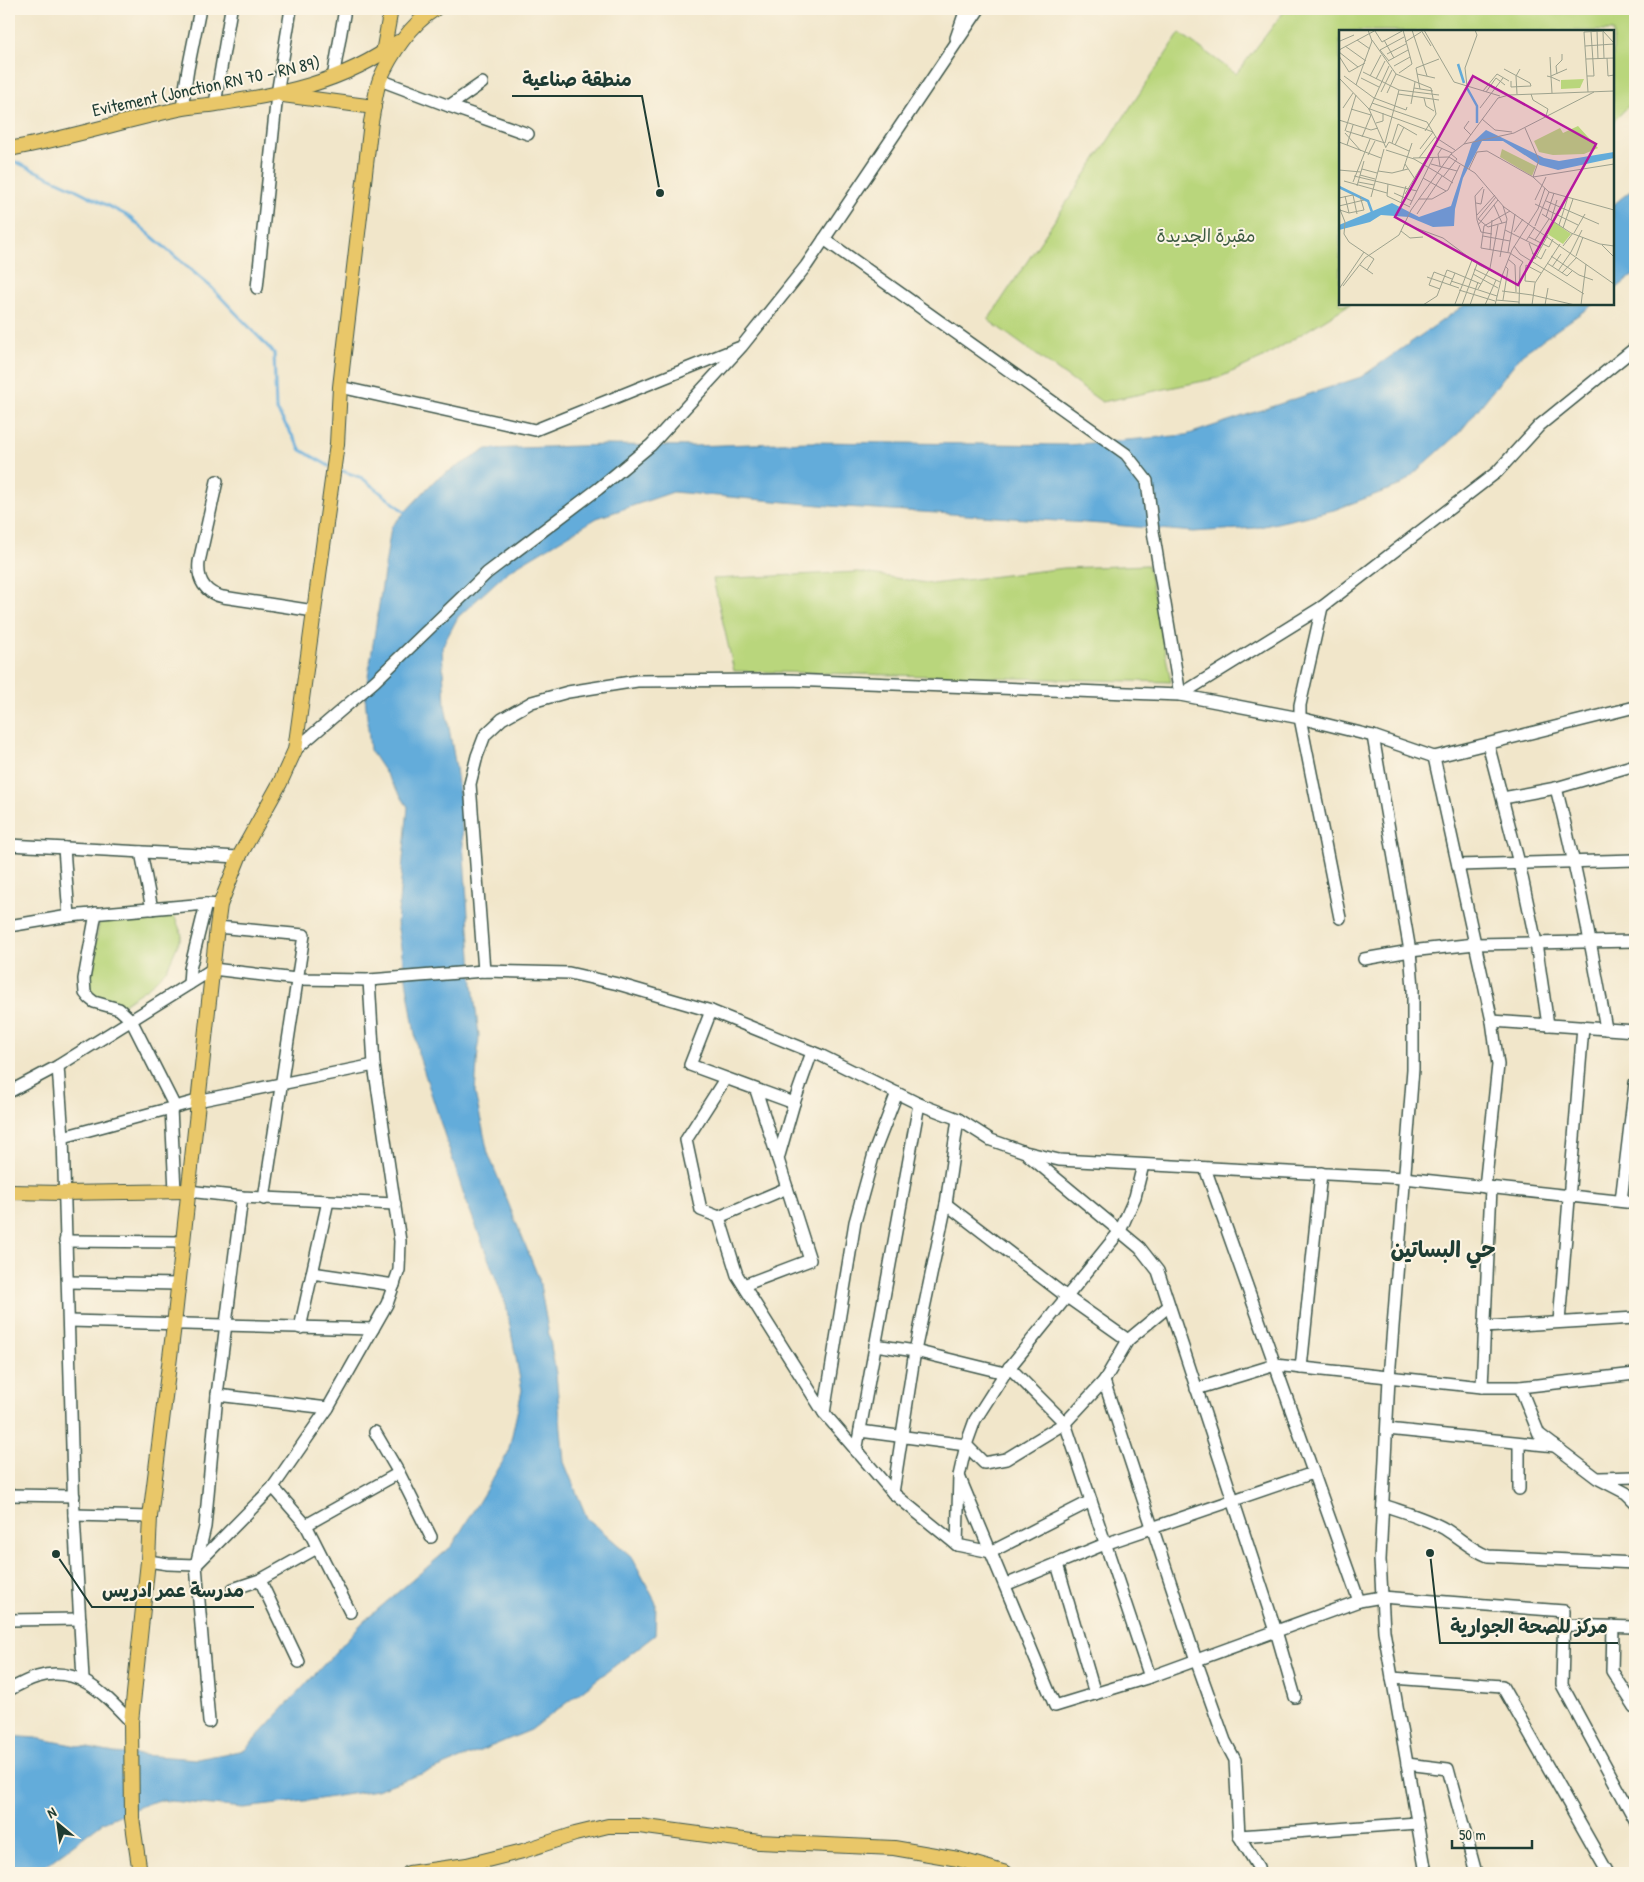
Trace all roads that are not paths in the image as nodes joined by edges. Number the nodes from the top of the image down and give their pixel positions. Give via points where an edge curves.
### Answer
1 (200, 9) edge
2 (231, 9) edge
3 (291, 9) edge
4 (345, 9) edge
5 (391, 9) edge
6 (435, 9) edge
7 (966, 9) edge
8 (979, 9) edge
9 (402, 39) junction
10 (951, 51) junction
11 (383, 53) junction
12 (333, 78) junction
13 (380, 80) junction
14 (482, 83) dead end
15 (277, 94) junction
16 (215, 104) junction
17 (449, 106) junction
18 (374, 107) junction
19 (182, 108) junction
20 (528, 134) dead end
21 (9, 149) edge
22 (824, 239) junction
23 (257, 288) dead end
24 (742, 346) junction
25 (1635, 348) edge
26 (340, 387) junction
27 (217, 481) dead end
28 (1322, 607) junction
29 (314, 611) junction
30 (1180, 695) junction
31 (1635, 707) edge
32 (1300, 718) junction
33 (1373, 736) junction
34 (1488, 744) junction
35 (295, 750) junction
36 (1434, 757) junction
37 (1635, 765) edge
38 (1556, 788) junction
39 (1502, 798) junction
40 (9, 845) edge
41 (64, 848) junction
42 (141, 852) junction
43 (239, 857) junction
44 (1635, 860) edge
45 (1575, 862) junction
46 (1519, 863) junction
47 (1458, 865) junction
48 (206, 904) junction
49 (220, 905) junction
50 (152, 909) junction
51 (96, 913) junction
52 (69, 916) junction
53 (1340, 918) dead end
54 (9, 926) edge
55 (217, 927) junction
56 (1635, 941) edge
57 (1591, 942) junction
58 (1536, 943) junction
59 (1475, 944) junction
60 (1410, 950) junction
61 (1364, 959) dead end
62 (213, 969) junction
63 (480, 971) junction
64 (296, 979) junction
65 (369, 980) junction
66 (189, 984) junction
67 (711, 1011) junction
68 (131, 1020) junction
69 (1492, 1021) junction
70 (1548, 1025) junction
71 (1582, 1027) junction
72 (1606, 1029) junction
73 (1635, 1031) edge
74 (812, 1052) junction
75 (58, 1066) junction
76 (374, 1066) junction
77 (725, 1079) junction
78 (1635, 1083) edge
79 (282, 1085) junction
80 (756, 1090) junction
81 (9, 1092) edge
82 (898, 1093) junction
83 (197, 1101) junction
84 (794, 1104) junction
85 (919, 1104) junction
86 (173, 1108) junction
87 (958, 1119) junction
88 (63, 1137) junction
89 (1025, 1152) junction
90 (778, 1159) junction
91 (1143, 1165) junction
92 (1205, 1168) junction
93 (1321, 1174) junction
94 (1404, 1178) junction
95 (1488, 1187) junction
96 (787, 1188) junction
97 (182, 1191) junction
98 (9, 1192) edge
99 (64, 1193) junction
100 (1568, 1196) junction
101 (242, 1197) junction
102 (264, 1199) junction
103 (328, 1201) junction
104 (1621, 1201) junction
105 (1635, 1203) edge
106 (395, 1204) junction
107 (946, 1204) junction
108 (719, 1217) junction
109 (1120, 1231) junction
110 (65, 1241) junction
111 (182, 1242) junction
112 (312, 1273) junction
113 (68, 1282) junction
114 (178, 1284) junction
115 (394, 1285) junction
116 (744, 1285) junction
117 (1067, 1297) junction
118 (1169, 1306) junction
119 (1635, 1318) edge
120 (70, 1321) junction
121 (1559, 1322) junction
122 (174, 1325) junction
123 (225, 1326) junction
124 (1484, 1327) junction
125 (300, 1328) junction
126 (373, 1329) junction
127 (1128, 1340) junction
128 (875, 1345) junction
129 (915, 1351) junction
130 (1275, 1365) junction
131 (1301, 1368) junction
132 (1007, 1370) junction
133 (1635, 1374) edge
134 (1389, 1378) junction
135 (1104, 1381) junction
136 (1482, 1387) junction
137 (1520, 1387) junction
138 (1196, 1389) junction
139 (217, 1395) junction
140 (328, 1408) junction
141 (824, 1413) junction
142 (1065, 1423) junction
143 (1387, 1429) junction
144 (860, 1431) junction
145 (375, 1432) dead end
146 (902, 1437) junction
147 (1520, 1442) junction
148 (966, 1445) junction
149 (1555, 1446) junction
150 (856, 1452) junction
151 (1313, 1472) junction
152 (399, 1473) junction
153 (959, 1476) junction
154 (1597, 1478) junction
155 (1635, 1478) edge
156 (272, 1487) junction
157 (1519, 1488) dead end
158 (893, 1493) junction
159 (9, 1495) edge
160 (74, 1496) junction
161 (1232, 1499) junction
162 (1091, 1501) junction
163 (1635, 1502) edge
164 (1382, 1505) junction
165 (74, 1515) junction
166 (150, 1518) junction
167 (306, 1526) junction
168 (1153, 1527) junction
169 (431, 1537) dead end
170 (1105, 1544) junction
171 (957, 1545) junction
172 (317, 1548) junction
173 (991, 1552) junction
174 (148, 1561) junction
175 (1635, 1563) edge
176 (1057, 1564) junction
177 (196, 1565) junction
178 (260, 1580) junction
179 (1004, 1585) junction
180 (234, 1589) dead end
181 (1382, 1597) junction
182 (1359, 1601) junction
183 (350, 1612) dead end
184 (80, 1619) junction
185 (9, 1620) edge
186 (1563, 1625) junction
187 (1613, 1626) junction
188 (1635, 1627) edge
189 (1276, 1631) junction
190 (1196, 1660) junction
191 (299, 1662) dead end
192 (1150, 1677) junction
193 (1392, 1678) junction
194 (83, 1679) junction
195 (9, 1690) edge
196 (1095, 1694) junction
197 (1296, 1697) dead end
198 (1635, 1707) edge
199 (209, 1722) dead end
200 (130, 1726) junction
201 (1406, 1764) junction
202 (1635, 1820) edge
203 (1417, 1823) junction
204 (1239, 1836) junction
205 (140, 1873) edge
206 (409, 1873) edge
207 (1006, 1873) edge
208 (1259, 1873) edge
209 (1426, 1873) edge
210 (1476, 1873) edge
211 (1608, 1873) edge

1 - 19 street
2 - 16 street
3 - 15 street
4 - 12 street
5 - 11 main road
6 - 9 main road
7 - 10 street
8 - 10 street
9 - 11 main road, Evitement (Jonction RN 70 - RN 89)
9 - 13 main road
10 - 22 street
11 - 12 main road, Evitement (Jonction RN 70 - RN 89)
12 - 15 main road, Evitement (Jonction RN 70 - RN 89)
13 - 17 street
13 - 18 main road
14 - 17 street
15 - 16 main road, Evitement (Jonction RN 70 - RN 89)
15 - 18 main road
15 - 23 street
16 - 19 main road, Evitement (Jonction RN 70 - RN 89)
17 - 20 street
18 - 26 main road
19 - 21 main road, Evitement (Jonction RN 70 - RN 89)
22 - 24 street
22 - 30 street via 1126,454 1142,474 1147,481
24 - 26 street via 535,430
24 - 35 street via 651,445 487,574 374,681
25 - 28 street via 1540,425 1497,472
26 - 29 main road via 337,444
27 - 29 street via 199,562 199,578 203,585 223,598
28 - 30 street
28 - 32 street via 1300,705
29 - 35 main road
30 - 32 street
30 - 63 street via 789,680 637,681 568,692 532,702 502,718 485,735 470,784
31 - 34 street
32 - 33 street
32 - 53 street
33 - 36 street
33 - 60 street
34 - 36 street
34 - 39 street
35 - 43 main road
36 - 47 street
37 - 38 street
38 - 39 street
38 - 45 street
39 - 46 street
40 - 41 street
41 - 42 street
41 - 52 street
42 - 43 street
42 - 50 street
43 - 49 main road
44 - 45 street
45 - 46 street
45 - 57 street
46 - 47 street
46 - 58 street
47 - 59 street
48 - 49 street
48 - 50 street
48 - 66 street
49 - 55 main road
50 - 51 street
51 - 52 street
51 - 68 street via 84,979 85,993 94,1002 119,1008
52 - 54 street
55 - 62 main road
55 - 64 street via 304,935
56 - 57 street
57 - 58 street
57 - 72 street
58 - 59 street
58 - 70 street
59 - 60 street
59 - 69 street
60 - 61 street
60 - 94 street via 1413,1069
62 - 64 street
62 - 66 street
62 - 83 main road
63 - 65 street
63 - 67 street via 569,973
64 - 65 street
64 - 79 street
65 - 76 street
66 - 68 street
67 - 74 street
67 - 77 street via 690,1065
68 - 75 street
68 - 86 street
69 - 70 street
69 - 95 street via 1498,1065
70 - 71 street
71 - 72 street
71 - 100 street
72 - 73 street
74 - 82 street
74 - 84 street
75 - 81 street
75 - 88 street
76 - 79 street
76 - 106 street
77 - 80 street
77 - 108 street via 686,1140 700,1210
78 - 104 street
79 - 83 street
79 - 102 street
80 - 84 street
80 - 90 street
82 - 85 street
82 - 141 street via 875,1150 855,1222
83 - 86 street
83 - 97 main road
84 - 90 street
85 - 87 street
85 - 128 street
86 - 88 street
86 - 97 street
87 - 89 street via 991,1140
87 - 107 street
88 - 99 street
89 - 91 street via 1059,1160
89 - 109 street
90 - 96 street
91 - 92 street
91 - 109 street via 1135,1197
92 - 93 street
92 - 130 street
93 - 94 street
93 - 131 street
94 - 95 street
94 - 134 street
95 - 100 street
95 - 124 street
96 - 108 street
96 - 116 street via 810,1260
97 - 99 main road
97 - 101 street
97 - 111 main road
98 - 99 main road
99 - 110 street
100 - 104 street
100 - 121 street
101 - 102 street
101 - 123 street
102 - 103 street
103 - 106 street
103 - 112 street
104 - 105 street
106 - 115 street via 400,1241 399,1270
107 - 117 street
107 - 129 street
108 - 116 street via 737,1275
109 - 117 street
109 - 118 street via 1140,1248 1158,1271
110 - 111 street
110 - 113 street
111 - 114 main road
112 - 115 street
112 - 125 street
113 - 114 street
113 - 120 street
114 - 122 main road
115 - 126 street
116 - 141 street
117 - 127 street
117 - 132 street
118 - 127 street
118 - 138 street
119 - 121 street
120 - 122 street
120 - 160 street
121 - 124 street
122 - 123 street
122 - 166 main road
123 - 125 street
123 - 139 street
124 - 136 street
125 - 126 street
126 - 140 street
127 - 135 street
128 - 129 street
128 - 144 street
129 - 132 street
129 - 146 street
130 - 131 street
130 - 138 street
130 - 151 street
131 - 134 street
132 - 142 street
132 - 148 street via 975,1420
133 - 137 street
134 - 136 street
134 - 143 street
135 - 142 street
135 - 168 street
136 - 137 street
137 - 149 street via 1539,1434
138 - 161 street
139 - 140 street
139 - 177 street via 205,1527
140 - 156 street
141 - 150 street
142 - 148 street via 1006,1459 984,1463
142 - 162 street
143 - 147 street
143 - 164 street
144 - 146 street
144 - 150 street
145 - 152 street
146 - 148 street
146 - 158 street
147 - 149 street
147 - 157 street
148 - 153 street
149 - 154 street
150 - 158 street
151 - 161 street
151 - 182 street
152 - 167 street
152 - 169 street
153 - 171 street
153 - 173 street
154 - 155 street
154 - 163 street via 1626,1493
156 - 167 street
156 - 177 street
158 - 171 street
159 - 160 street
160 - 165 street
161 - 168 street
161 - 189 street
162 - 170 street
162 - 173 street
164 - 175 street via 1417,1516 1488,1556
164 - 181 street
165 - 166 street
165 - 184 street
166 - 174 main road
167 - 172 street
168 - 170 street
168 - 190 street
170 - 176 street
170 - 192 street
171 - 173 street
172 - 178 street
172 - 183 street
173 - 179 street
174 - 177 street
174 - 200 main road
176 - 179 street
176 - 196 street
177 - 199 street
178 - 180 street
178 - 191 street
179 - 196 street via 1055,1706
181 - 182 street
181 - 186 street via 1564,1611
181 - 193 street
182 - 189 street
184 - 185 street
184 - 194 street
186 - 187 street
186 - 202 street via 1562,1686
187 - 188 street
187 - 198 street via 1612,1671
189 - 190 street
189 - 197 street
190 - 192 street
190 - 204 street via 1235,1760
192 - 196 street
193 - 201 street
193 - 211 street via 1502,1686
194 - 195 street via 66,1674 48,1674
194 - 200 street via 107,1697
200 - 205 main road via 132,1818
201 - 203 street
201 - 210 street via 1448,1769
203 - 204 street
203 - 209 street
204 - 208 street
206 - 207 main road via 467,1865 608,1826 639,1826 759,1842 894,1848 958,1859

